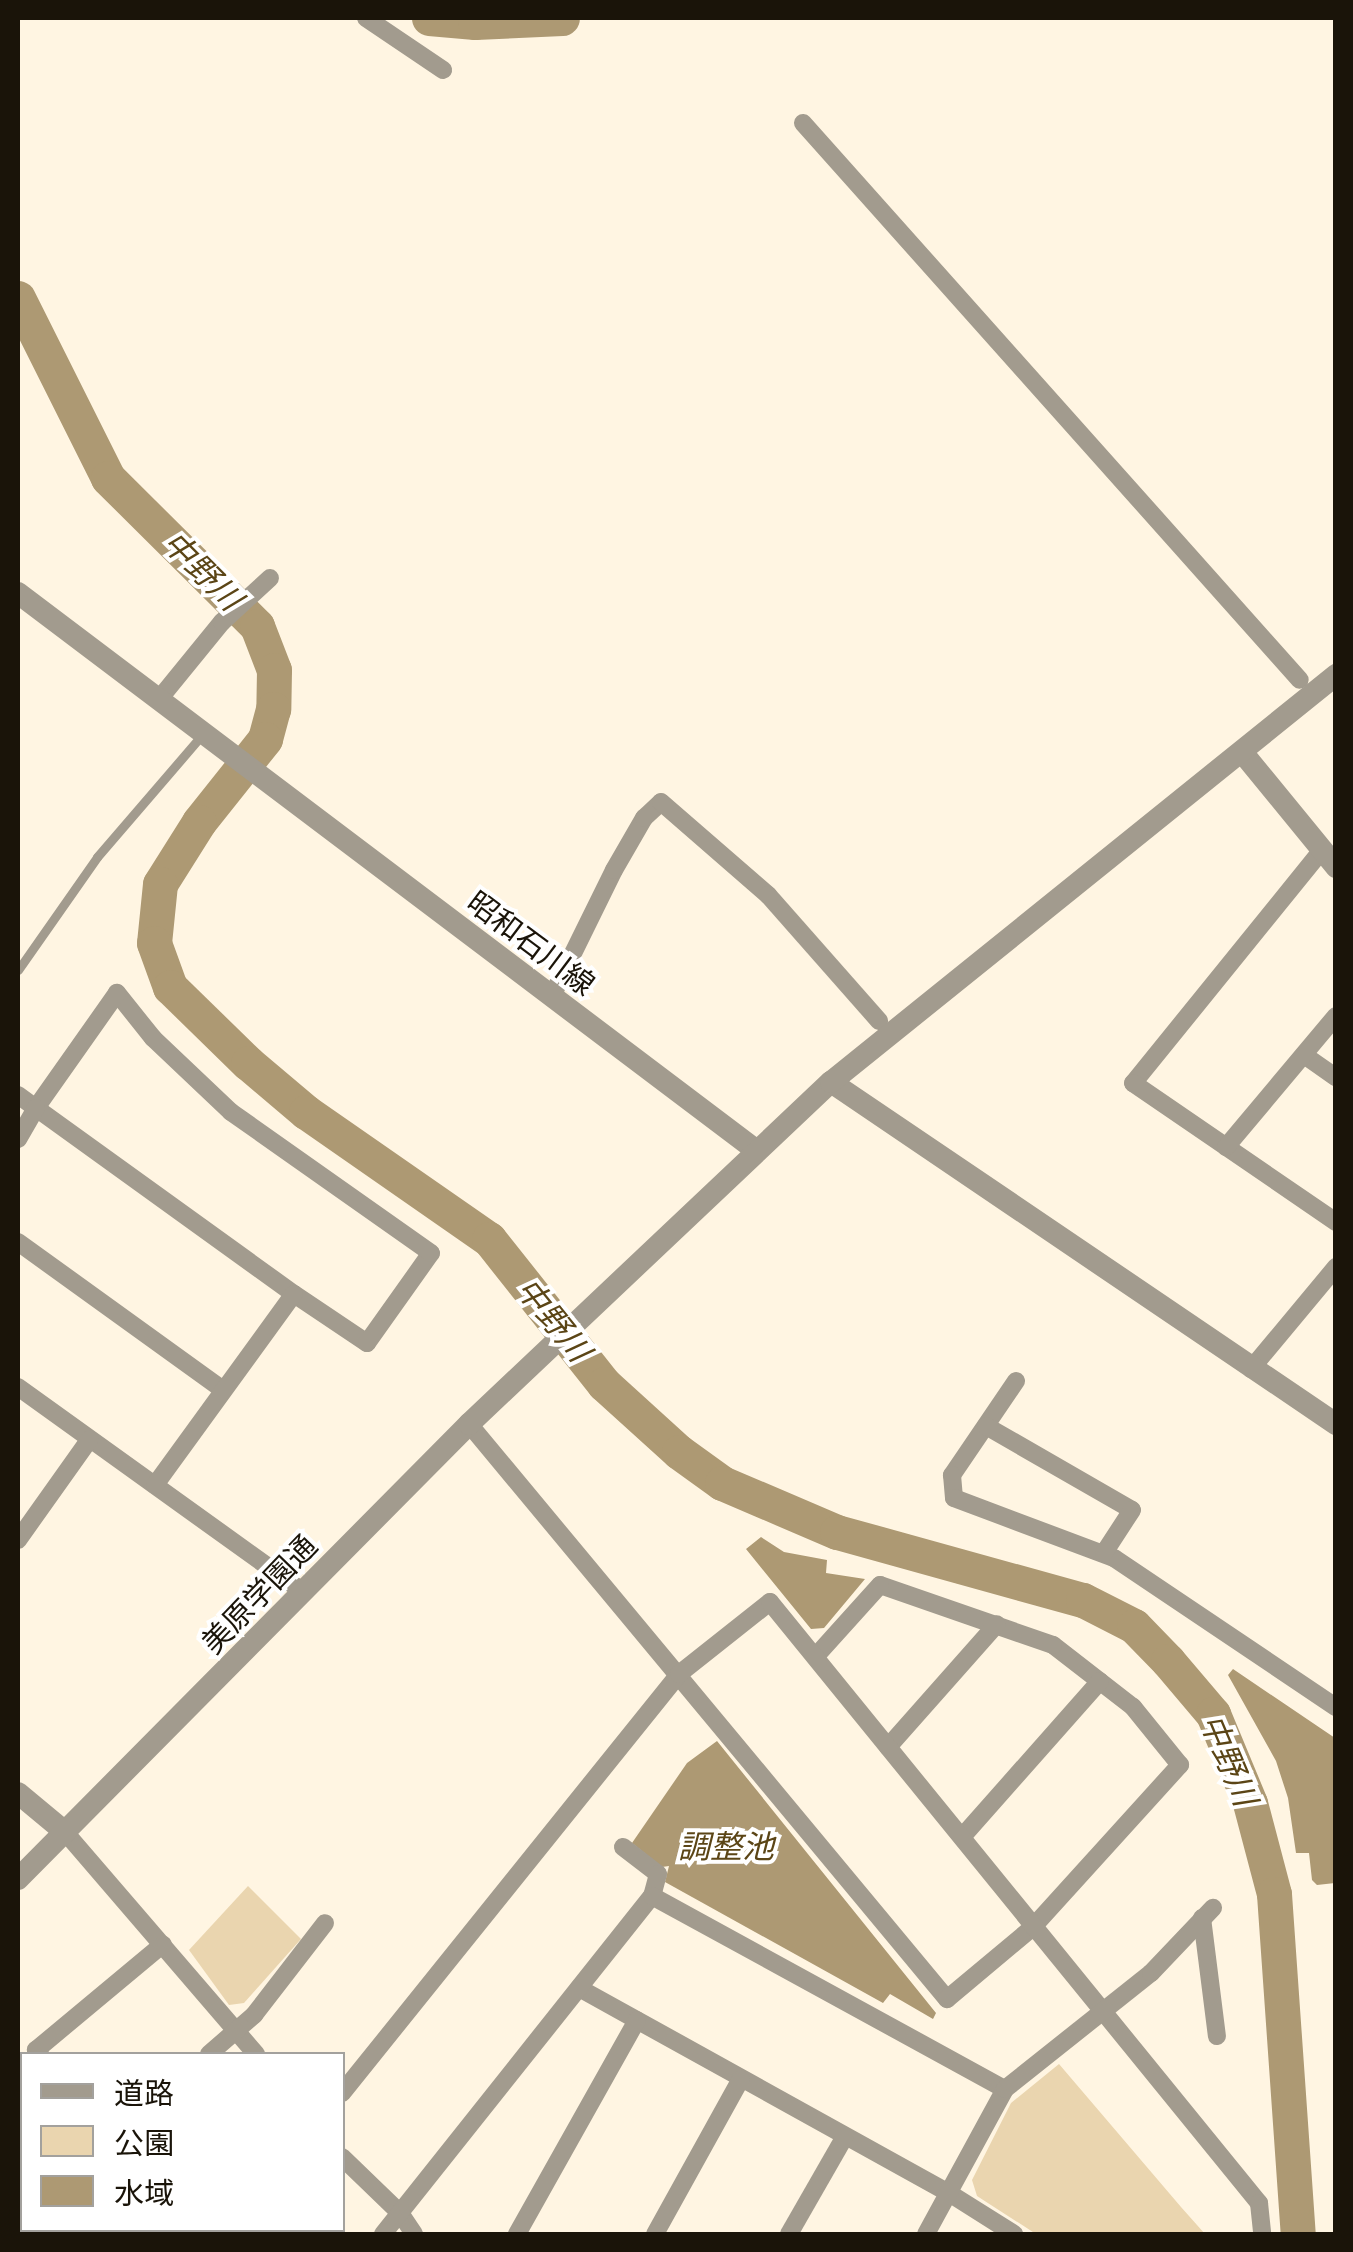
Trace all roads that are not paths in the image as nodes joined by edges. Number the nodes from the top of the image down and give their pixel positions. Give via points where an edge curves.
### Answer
1 (366, 18) edge
2 (443, 70) dead end
3 (803, 123) dead end
4 (270, 578) dead end
5 (18, 592) edge
6 (1336, 675) edge
7 (1300, 680) dead end
8 (160, 698) junction
9 (212, 739) junction
10 (1242, 752) junction
11 (1329, 859) edge
12 (18, 970) edge
13 (552, 996) junction
14 (1336, 1016) edge
15 (879, 1022) dead end
16 (1304, 1055) junction
17 (1336, 1077) edge
18 (831, 1082) junction
19 (18, 1095) edge
20 (36, 1108) junction
21 (18, 1139) edge
22 (1226, 1146) junction
23 (757, 1150) junction
24 (1336, 1222) edge
25 (18, 1242) edge
26 (1336, 1266) edge
27 (294, 1294) junction
28 (1251, 1369) junction
29 (1016, 1381) dead end
30 (18, 1388) edge
31 (223, 1390) junction
32 (469, 1424) junction
33 (1336, 1424) edge
34 (986, 1426) junction
35 (89, 1440) junction
36 (155, 1485) junction
37 (18, 1540) edge
38 (1104, 1553) junction
39 (303, 1592) junction
40 (996, 1624) junction
41 (816, 1656) junction
42 (678, 1674) junction
43 (1100, 1682) junction
44 (1336, 1707) edge
45 (888, 1747) junction
46 (18, 1793) edge
47 (65, 1832) junction
48 (962, 1837) junction
49 (623, 1847) dead end
50 (18, 1879) edge
51 (652, 1896) junction
52 (325, 1923) dead end
53 (1034, 1927) junction
54 (163, 1944) junction
55 (579, 1988) junction
56 (1103, 2014) junction
57 (637, 2020) junction
58 (237, 2032) junction
59 (1217, 2036) dead end
60 (38, 2052) edge
61 (212, 2052) edge
62 (254, 2052) edge
63 (741, 2079) junction
64 (345, 2089) edge
65 (1005, 2089) junction
66 (844, 2138) junction
67 (345, 2159) edge
68 (949, 2193) junction
69 (400, 2213) junction
70 (383, 2234) edge
71 (414, 2234) edge
72 (517, 2234) edge
73 (655, 2234) edge
74 (790, 2234) edge
75 (926, 2234) edge
76 (1014, 2234) edge
77 (1262, 2234) edge

1 - 2 street
3 - 7 street
4 - 8 street via 222,622
5 - 8 street
6 - 10 street
8 - 9 street
9 - 12 lane via 98,856
9 - 13 street, 昭和石川線
10 - 11 street
10 - 18 street
11 - 22 street via 1133,1083
13 - 15 street via 614,870 660,802 768,896
13 - 23 street, 昭和石川線
14 - 16 street
16 - 17 street
16 - 22 street
18 - 23 street
18 - 28 street
19 - 20 street
20 - 21 street
20 - 27 street
20 - 27 street via 117,994 231,1112 431,1253 367,1342
22 - 24 street
23 - 32 street, 美原学園通
25 - 31 street
26 - 28 street
27 - 31 street
28 - 33 street
29 - 34 street
30 - 35 street
31 - 36 street
32 - 39 street, 美原学園通
32 - 42 street
34 - 38 street via 1132,1510
34 - 38 street via 952,1475 954,1498
35 - 36 street
35 - 37 street
36 - 39 street
38 - 44 street
39 - 47 street, 美原学園通
40 - 41 street via 880,1584
40 - 43 street via 1053,1645
40 - 45 street
41 - 42 street via 770,1602
41 - 45 street
42 - 53 street via 947,1999
42 - 64 street
43 - 48 street
43 - 53 street via 1134,1707 1180,1765
45 - 48 street
46 - 47 street
47 - 50 street, 美原学園通
47 - 54 street
48 - 53 street
49 - 51 street via 658,1874
51 - 55 street
51 - 65 street
52 - 58 street
53 - 56 street
54 - 58 street
54 - 60 street
55 - 57 street
55 - 69 street
56 - 59 street via 1207,1913
56 - 65 street
56 - 77 street via 1259,2202
57 - 63 street
57 - 72 street
58 - 61 street
58 - 62 street
63 - 66 street
63 - 73 street
65 - 68 street
66 - 68 street
66 - 74 street
67 - 69 street
68 - 75 street
68 - 76 street
69 - 70 street
69 - 71 street

